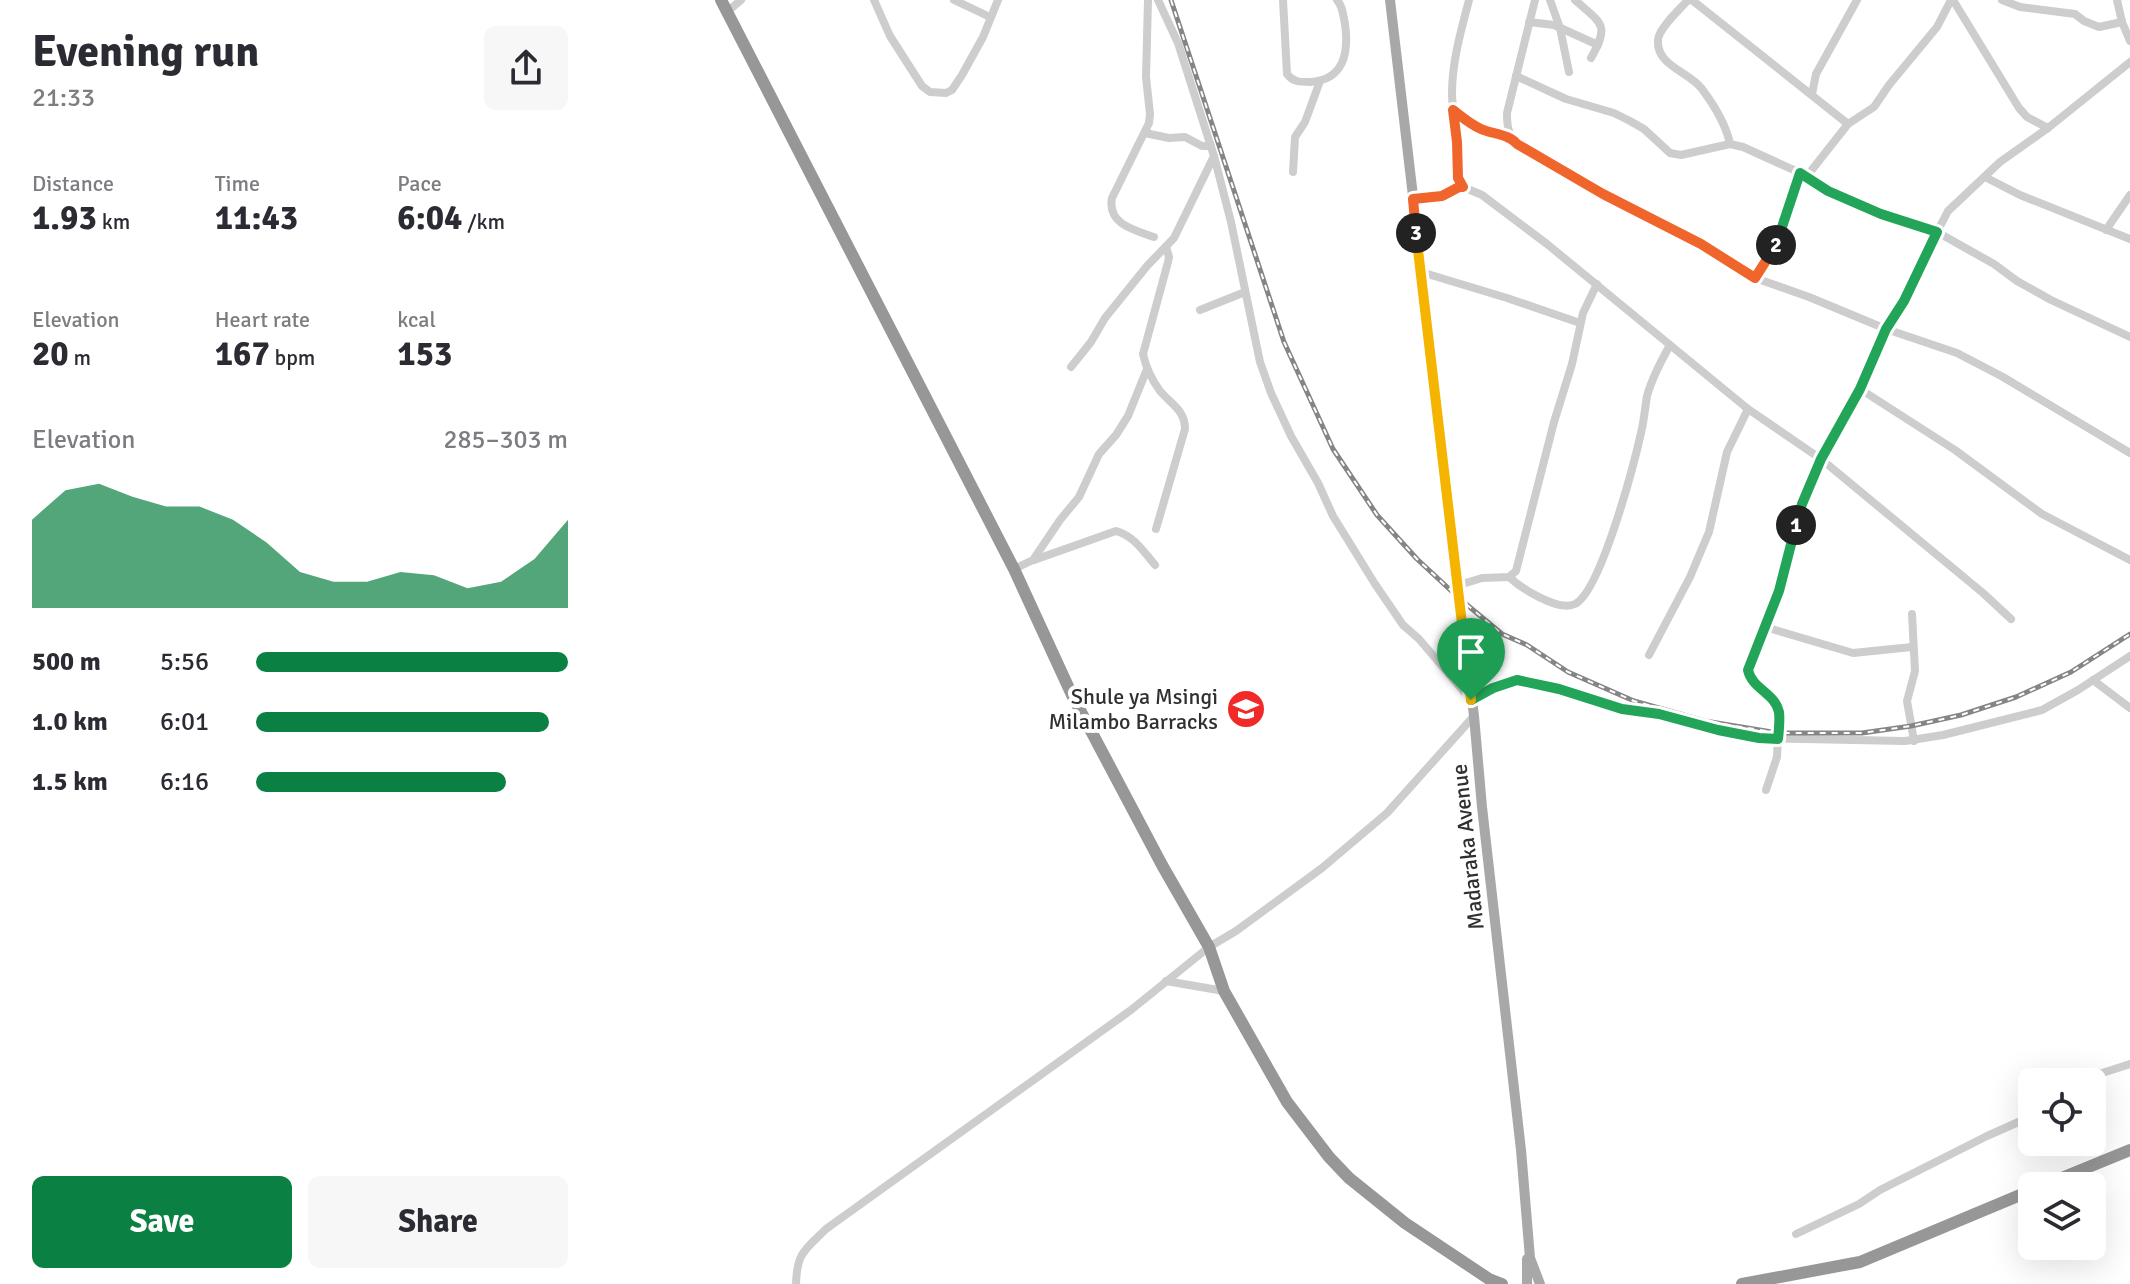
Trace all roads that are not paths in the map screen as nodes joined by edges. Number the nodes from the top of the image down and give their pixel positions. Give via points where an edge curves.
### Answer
1 (741, 0) edge
2 (874, 0) edge
3 (954, 0) edge
4 (998, 0) edge
5 (1148, 0) edge
6 (1158, 0) edge
7 (1283, 0) edge
8 (1337, 0) edge
9 (1390, 0) edge
10 (1469, 0) edge
11 (1535, 0) edge
12 (1550, 0) edge
13 (1575, 0) edge
14 (1690, 0) edge
15 (1857, 0) edge
16 (1952, 0) edge
17 (2002, 0) edge
18 (2117, 0) edge
19 (724, 6) edge
20 (990, 17) junction
21 (1529, 22) junction
22 (2122, 22) junction
23 (1560, 28) junction
24 (2130, 41) edge
25 (1598, 45) junction
26 (1591, 58) dead end
27 (2130, 62) edge
28 (1569, 72) dead end
29 (1516, 76) junction
30 (1320, 81) junction
31 (1812, 94) junction
32 (1453, 110) junction
33 (1848, 124) junction
34 (2048, 128) junction
35 (1145, 133) junction
36 (1512, 138) junction
37 (1730, 144) junction
38 (1212, 151) junction
39 (1293, 172) dead end
40 (1804, 174) junction
41 (1985, 177) junction
42 (1463, 187) junction
43 (2130, 195) edge
44 (1413, 199) junction
45 (2106, 230) junction
46 (1937, 232) junction
47 (1154, 237) dead end
48 (2130, 239) edge
49 (1166, 247) junction
50 (1421, 272) junction
51 (1755, 278) junction
52 (1597, 284) junction
53 (1245, 292) junction
54 (1200, 310) dead end
55 (1580, 323) junction
56 (1886, 329) junction
57 (2130, 337) edge
58 (1670, 345) junction
59 (1071, 367) dead end
60 (1147, 369) junction
61 (1860, 389) junction
62 (1748, 409) junction
63 (2130, 453) edge
64 (1821, 459) junction
65 (1156, 529) dead end
66 (1033, 560) junction
67 (2130, 560) edge
68 (1155, 565) dead end
69 (1014, 569) junction
70 (1509, 577) junction
71 (1459, 585) junction
72 (1912, 614) dead end
73 (2011, 619) dead end
74 (1765, 627) junction
75 (1912, 647) junction
76 (1649, 655) dead end
77 (2130, 656) edge
78 (2093, 680) junction
79 (1471, 700) junction
80 (2130, 708) edge
81 (1474, 716) junction
82 (1778, 739) junction
83 (1914, 741) junction
84 (1766, 790) dead end
85 (1209, 947) junction
86 (1165, 981) junction
87 (1224, 991) junction
88 (2130, 1064) edge
89 (2106, 1072) edge
90 (2018, 1122) edge
91 (2130, 1150) edge
92 (2076, 1172) edge
93 (2018, 1196) edge
94 (1527, 1213) junction
95 (1796, 1234) dead end
96 (1495, 1282) edge
97 (796, 1284) edge
98 (1527, 1284) edge
99 (1540, 1284) edge
100 (1742, 1284) edge

1 - 19 street
2 - 20 street via 922,86 934,93 952,90
3 - 20 street
4 - 20 street
5 - 35 street via 1150,114
6 - 38 street via 1178,43
7 - 30 street via 1287,74 1296,81
8 - 30 street via 1346,34 1343,60 1335,73
9 - 44 main road, Madaraka Avenue
10 - 32 street via 1454,59
11 - 21 street
12 - 23 street
13 - 25 street via 1603,30
14 - 31 street
14 - 37 street via 1660,33 1658,44 1667,62 1701,86
15 - 31 street via 1816,74
16 - 33 street via 1874,107
16 - 34 street via 2019,108
17 - 22 street via 2075,14 2099,27
18 - 22 street
19 - 69 highway
21 - 23 street
21 - 29 street
22 - 24 street
23 - 25 street
23 - 28 street
25 - 26 street
27 - 34 street
29 - 36 street via 1507,113
29 - 37 street via 1622,117 1670,153
30 - 39 street via 1295,137
31 - 33 street
32 - 36 street via 1479,128
32 - 42 street
33 - 40 street
34 - 41 street
35 - 38 street via 1185,137
35 - 47 street via 1110,208 1127,227
36 - 51 street
37 - 40 street
38 - 49 street via 1179,231
38 - 53 street
40 - 46 street via 1855,203
40 - 51 street via 1776,243
41 - 45 street
41 - 46 street via 1948,211
42 - 44 street
42 - 52 street via 1482,195
43 - 45 street
44 - 50 main road, Madaraka Avenue
45 - 48 street
46 - 56 street
46 - 57 street via 2051,300
49 - 59 street
49 - 60 street via 1168,262 1143,354
50 - 55 street
50 - 71 main road, Madaraka Avenue
51 - 56 street
52 - 55 street
52 - 58 street
53 - 54 street
53 - 79 street via 1267,382 1333,516 1403,625
55 - 70 street via 1518,566
56 - 61 street
56 - 63 street via 1957,353
58 - 62 street
58 - 70 street via 1648,395 1627,486 1586,593 1567,606 1532,593
60 - 65 street via 1185,420
60 - 66 street via 1122,426
61 - 64 street
61 - 67 street via 2042,514
62 - 64 street
62 - 76 street via 1727,452 1709,532
64 - 73 street
64 - 74 street
66 - 68 street via 1116,531 1134,540
66 - 69 street
69 - 85 highway via 1072,695
70 - 71 street
71 - 79 main road, Madaraka Avenue
72 - 75 street
74 - 75 street via 1853,653
74 - 82 street via 1748,674 1776,704
75 - 83 street via 1915,671 1907,709
77 - 78 street
78 - 80 street
78 - 83 street via 2042,710
79 - 81 main road, Madaraka Avenue
79 - 82 street via 1517,680 1622,709
81 - 85 street via 1353,844
81 - 94 main road, Madaraka Avenue
82 - 83 street
82 - 84 street
85 - 86 street
85 - 87 highway
86 - 87 street
86 - 97 street via 826,1229 801,1254
87 - 96 highway via 1287,1102 1329,1157 1378,1202
88 - 89 street
90 - 95 street
91 - 92 highway
93 - 100 highway via 1860,1262
94 - 98 main road
94 - 99 main road via 1530,1258

